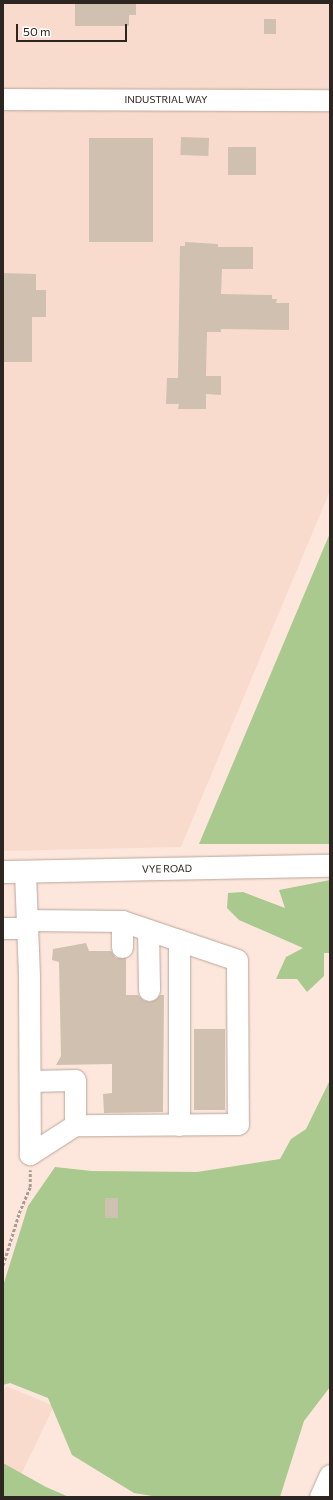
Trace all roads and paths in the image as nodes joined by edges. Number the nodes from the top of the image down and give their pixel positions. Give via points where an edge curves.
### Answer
1 (3, 99) edge
2 (330, 100) edge
3 (330, 866) edge
4 (3, 872) edge
5 (25, 872) junction
6 (122, 921) junction
7 (27, 924) junction
8 (3, 928) edge
9 (148, 930) junction
10 (179, 940) junction
11 (122, 946) dead end
12 (148, 990) dead end
13 (30, 1081) junction
14 (75, 1125) junction
15 (179, 1125) junction
16 (30, 1154) junction
17 (3, 1265) edge
18 (330, 1475) edge
19 (320, 1497) edge

1 - 2 street, INDUSTRIAL WAY
3 - 5 main road, VYE ROAD
4 - 5 main road, VYE ROAD
5 - 7 street
6 - 7 street
6 - 9 street
6 - 11 street
7 - 8 street
7 - 13 street
9 - 10 street
9 - 12 street
10 - 15 street
10 - 15 street via 237,960 238,1109 238,1124
13 - 14 street via 75,1080
13 - 16 street
14 - 15 street
14 - 16 street
16 - 17 path via 30,1187
18 - 19 street

